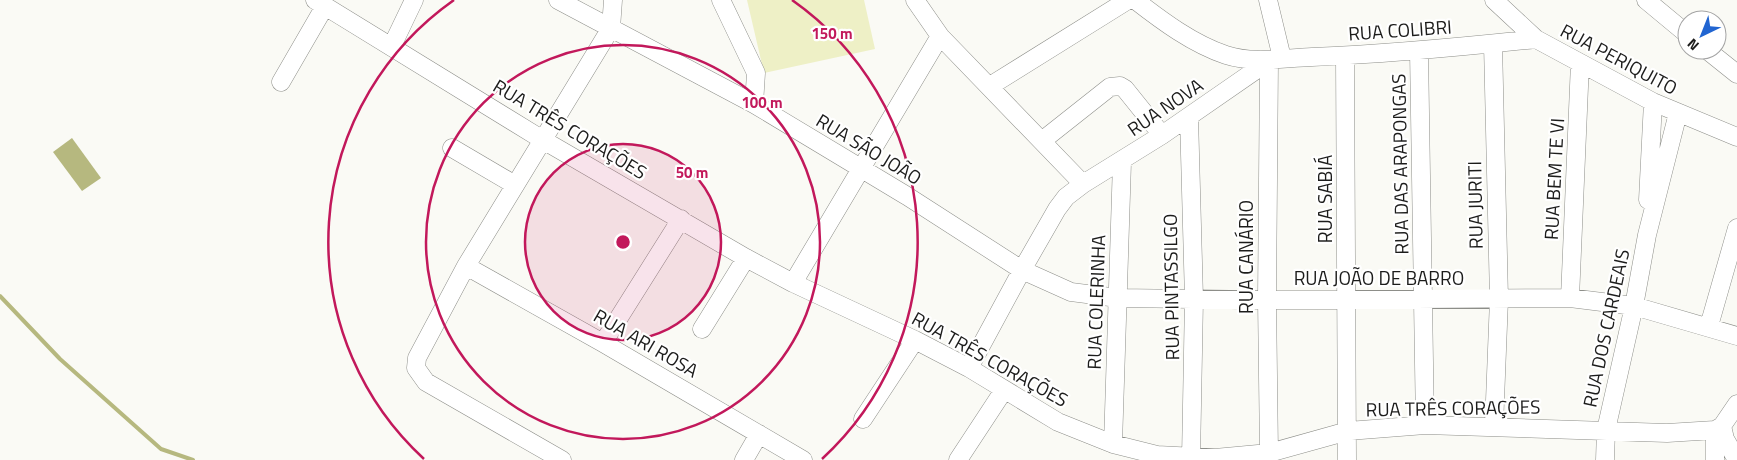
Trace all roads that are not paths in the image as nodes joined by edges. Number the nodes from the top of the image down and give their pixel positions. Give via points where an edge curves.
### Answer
1 (414, 0) edge
2 (558, 0) edge
3 (613, 0) edge
4 (721, 0) edge
5 (916, 0) edge
6 (1128, 0) edge
7 (1135, 0) edge
8 (1268, 0) edge
9 (1494, 0) edge
10 (1646, 0) edge
11 (320, 3) edge
12 (1677, 26) edge
13 (611, 28) junction
14 (940, 36) junction
15 (1536, 39) junction
16 (1493, 44) junction
17 (392, 46) junction
18 (1419, 51) junction
19 (1345, 56) junction
20 (1275, 60) junction
21 (1720, 60) edge
22 (1580, 63) junction
23 (1737, 74) edge
24 (281, 82) dead end
25 (990, 86) junction
26 (1653, 102) junction
27 (754, 104) junction
28 (1678, 113) junction
29 (1189, 117) junction
30 (1162, 136) junction
31 (1737, 137) edge
32 (543, 140) junction
33 (1043, 140) junction
34 (452, 148) dead end
35 (1122, 162) junction
36 (863, 169) junction
37 (1083, 184) junction
38 (515, 185) junction
39 (681, 219) junction
40 (1737, 228) edge
41 (1647, 235) junction
42 (746, 258) junction
43 (466, 266) junction
44 (1022, 270) junction
45 (793, 283) junction
46 (1118, 298) junction
47 (1194, 298) junction
48 (1570, 298) junction
49 (1424, 299) junction
50 (1498, 299) junction
51 (1267, 300) junction
52 (1347, 301) junction
53 (1634, 306) junction
54 (1709, 326) junction
55 (702, 329) dead end
56 (1737, 336) edge
57 (915, 340) junction
58 (603, 343) junction
59 (969, 368) junction
60 (1004, 390) junction
61 (1737, 404) edge
62 (863, 419) dead end
63 (1425, 425) junction
64 (1494, 426) junction
65 (1725, 429) edge
66 (1606, 430) junction
67 (1348, 431) junction
68 (760, 434) junction
69 (1113, 444) junction
70 (1269, 452) junction
71 (1192, 458) junction
72 (1215, 459) edge
73 (562, 460) edge
74 (744, 460) edge
75 (803, 460) edge
76 (958, 460) edge
77 (1348, 460) edge
78 (1605, 460) edge
79 (1715, 460) edge
80 (1737, 460) edge

1 - 17 street
2 - 13 street, RUA SÃO JOÃO
3 - 13 street
4 - 27 street via 756,73
5 - 14 street
6 - 25 street
7 - 20 street, RUA COLIBRI via 1162,21 1206,46 1242,59
8 - 20 street, RUA CANÁRIO
9 - 15 street, RUA PERIQUITO
10 - 12 street
11 - 17 street, RUA TRÊS CORAÇÕES
11 - 24 street
13 - 27 street, RUA SÃO JOÃO
13 - 32 street
14 - 25 street
14 - 36 street
15 - 16 street, RUA COLIBRI
15 - 22 street, RUA PERIQUITO
16 - 18 street, RUA COLIBRI
16 - 50 street, RUA JURITI
17 - 32 street, RUA TRÊS CORAÇÕES
18 - 19 street, RUA COLIBRI
18 - 49 street, RUA DAS ARAPONGAS
19 - 20 street, RUA COLIBRI
19 - 52 street, RUA SABIÁ
20 - 29 street, RUA NOVA
20 - 51 street, RUA CANÁRIO
21 - 23 street
22 - 26 street, RUA PERIQUITO
22 - 48 street, RUA BEM TE VI
25 - 33 street
26 - 28 street, RUA PERIQUITO
26 - 41 street, RUA DOS CARDEAIS
27 - 36 street, RUA SÃO JOÃO
28 - 31 street, RUA PERIQUITO
28 - 41 street, RUA DOS CARDEAIS
29 - 30 street, RUA NOVA
29 - 47 street, RUA PINTASSILGO
30 - 33 street via 1125,89 1115,86
30 - 35 street, RUA NOVA
32 - 38 street
32 - 39 street, RUA TRÊS CORAÇÕES
33 - 37 street
34 - 38 street
35 - 37 street, RUA NOVA
35 - 46 street, RUA COLERINHA
36 - 44 street, RUA SÃO JOÃO
36 - 45 street
37 - 44 street, RUA NOVA via 1057,209
38 - 43 street
39 - 42 street, RUA TRÊS CORAÇÕES
39 - 58 street
40 - 54 street
41 - 53 street, RUA DOS CARDEAIS
42 - 45 street, RUA TRÊS CORAÇÕES
42 - 55 street
43 - 58 street, RUA ARI ROSA
43 - 73 street via 417,358 416,368 426,382
44 - 46 street, RUA JOÃO DE BARRO via 1071,292
44 - 59 street, RUA NOVA
45 - 57 street, RUA TRÊS CORAÇÕES
46 - 47 street, RUA JOÃO DE BARRO
46 - 69 street, RUA COLERINHA
47 - 51 street, RUA JOÃO DE BARRO
47 - 71 street, RUA PINTASSILGO
48 - 50 street, RUA JOÃO DE BARRO
48 - 53 street, RUA JOÃO DE BARRO
49 - 50 street, RUA JOÃO DE BARRO
49 - 52 street, RUA JOÃO DE BARRO
49 - 63 street, RUA DAS ARAPONGAS
50 - 64 street, RUA JURITI
51 - 52 street, RUA JOÃO DE BARRO
51 - 70 street, RUA CANÁRIO
52 - 67 street, RUA SABIÁ
53 - 54 street, RUA JOÃO DE BARRO
53 - 66 street, RUA DOS CARDEAIS
54 - 56 street, RUA JOÃO DE BARRO
57 - 59 street, RUA TRÊS CORAÇÕES
57 - 62 street
58 - 68 street, RUA ARI ROSA
59 - 60 street, RUA TRÊS CORAÇÕES
60 - 69 street, RUA TRÊS CORAÇÕES via 1058,422
60 - 76 street
61 - 65 street
63 - 64 street, RUA TRÊS CORAÇÕES
63 - 67 street, RUA TRÊS CORAÇÕES
64 - 66 street, RUA TRÊS CORAÇÕES
65 - 66 street, RUA TRÊS CORAÇÕES via 1667,433
65 - 79 street
65 - 80 street via 1725,439
66 - 78 street, RUA DOS CARDEAIS
67 - 70 street, RUA TRÊS CORAÇÕES
67 - 77 street, RUA SABIÁ
68 - 74 street
68 - 75 street, RUA ARI ROSA
69 - 71 street, RUA TRÊS CORAÇÕES via 1157,455
70 - 72 street, RUA TRÊS CORAÇÕES
71 - 72 street, RUA TRÊS CORAÇÕES

